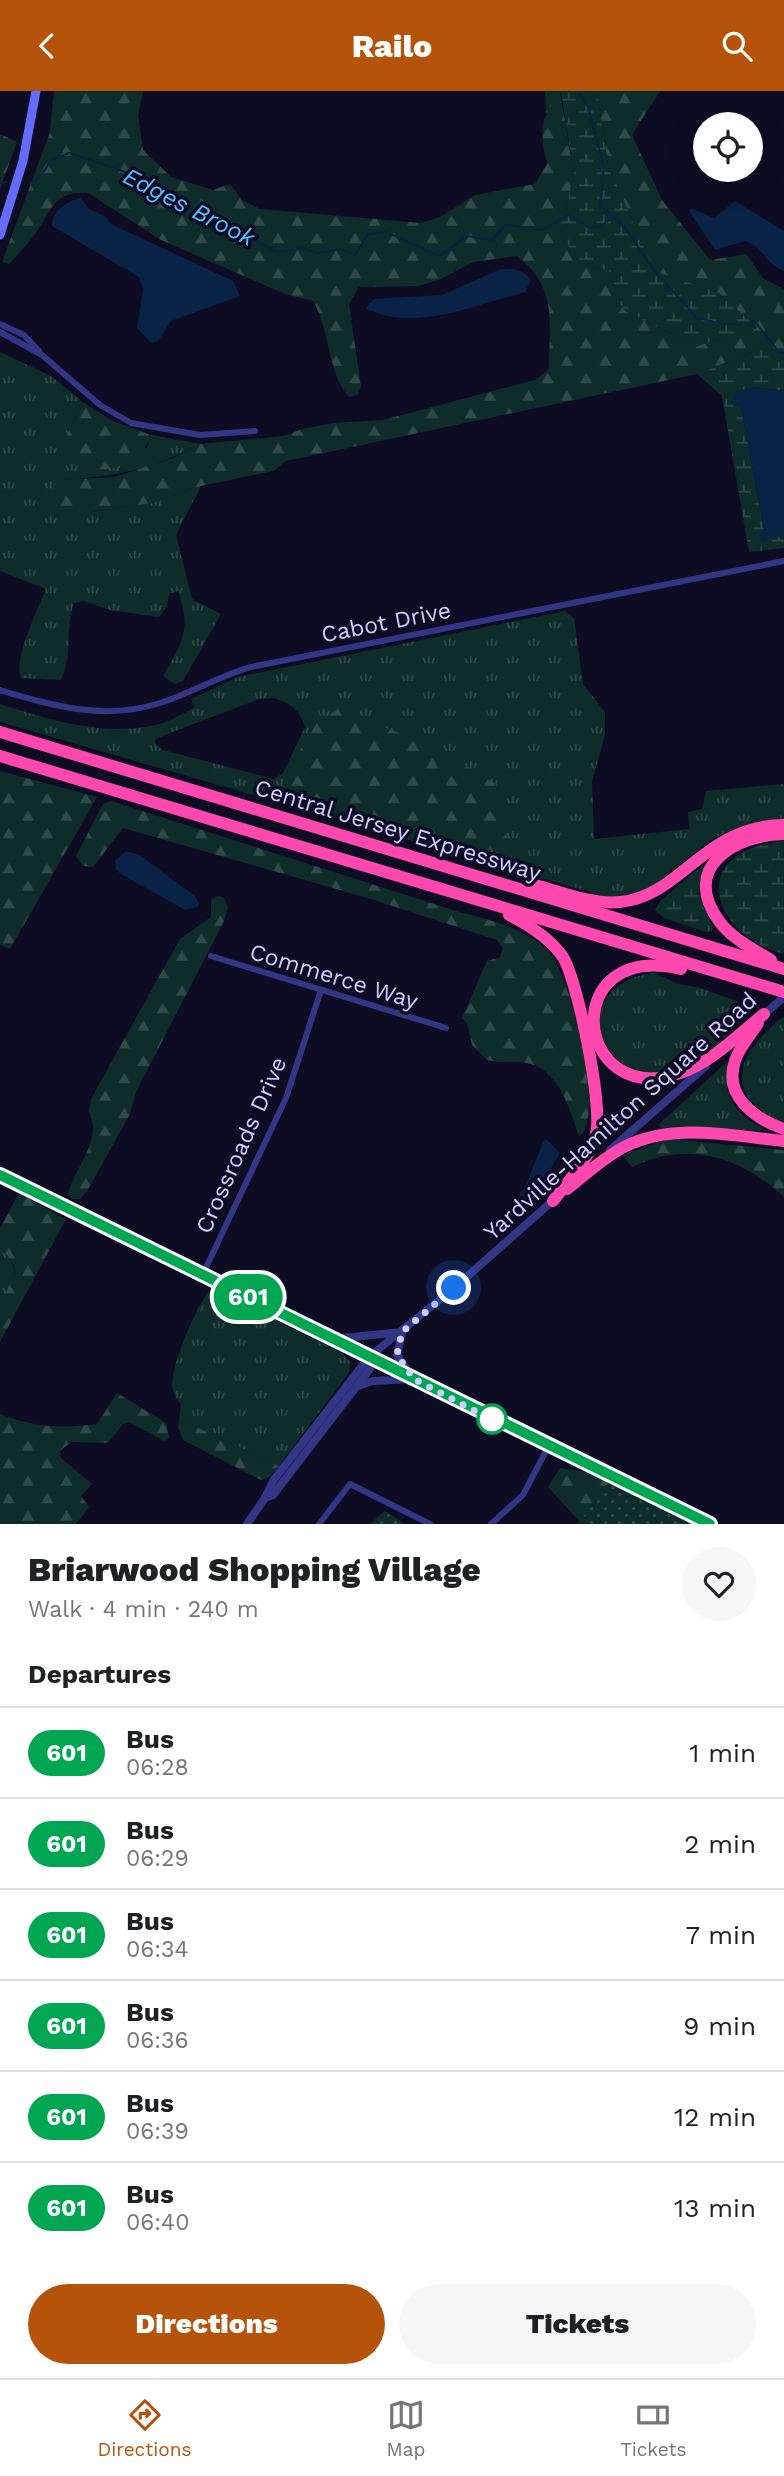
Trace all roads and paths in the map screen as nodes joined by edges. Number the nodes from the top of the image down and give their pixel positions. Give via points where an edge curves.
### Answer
1 (36, 91) edge
2 (0, 235) edge
3 (0, 324) edge
4 (0, 333) edge
5 (42, 355) junction
6 (255, 431) dead end
7 (784, 561) edge
8 (0, 690) edge
9 (0, 732) edge
10 (0, 755) edge
11 (784, 825) edge
12 (784, 834) edge
13 (383, 848) junction
14 (376, 869) junction
15 (211, 957) dead end
16 (784, 967) edge
17 (770, 988) junction
18 (321, 990) junction
19 (784, 994) edge
20 (764, 1014) junction
21 (446, 1028) dead end
22 (784, 1129) edge
23 (784, 1141) edge
24 (0, 1175) edge
25 (554, 1199) junction
26 (203, 1274) junction
27 (402, 1332) junction
28 (333, 1339) junction
29 (373, 1359) junction
30 (414, 1379) junction
31 (356, 1387) junction
32 (548, 1447) junction
33 (265, 1498) junction
34 (247, 1524) edge
35 (319, 1524) edge
36 (430, 1524) edge
37 (491, 1524) edge
38 (710, 1524) edge

1 - 2 main road via 20,170
3 - 5 street via 24,335
4 - 5 street
5 - 6 street via 100,405 131,423 200,435
7 - 8 street, Cabot Drive via 251,667 161,703 128,710 72,710
9 - 13 highway, Central Jersey Expressway
10 - 14 highway, Central Jersey Expressway
11 - 13 highway via 731,835 657,889 617,902 597,901
12 - 16 highway via 751,838 727,848 715,862 708,886 711,906 726,930
13 - 16 highway, Central Jersey Expressway
14 - 17 highway, Central Jersey Expressway
14 - 25 highway via 517,919 547,939 568,966 598,1122 589,1151
15 - 18 street, Commerce Way
17 - 19 highway, Central Jersey Expressway
17 - 20 highway via 662,964 643,964 617,974 604,987 592,1022 598,1048 616,1068 631,1075 661,1078 693,1068
18 - 21 street, Commerce Way
18 - 26 street, Crossroads Drive via 286,1098
19 - 20 street, Yardville-Hamilton Square Road
20 - 22 highway via 738,1054 732,1079 747,1109
20 - 25 street, Yardville-Hamilton Square Road
23 - 25 highway via 692,1132 649,1137 610,1155
24 - 26 street
25 - 27 street, Yardville-Hamilton Square Road
26 - 28 street
27 - 28 street
27 - 29 street, Yardville-Hamilton Square Road
27 - 30 street via 397,1355
28 - 29 street
29 - 30 street
29 - 31 street, Yardville-Hamilton Square Road
29 - 33 street, Yardville-Hamilton Square Road via 272,1481
30 - 31 street via 373,1381
30 - 32 street
31 - 33 street, Yardville-Hamilton Square Road via 273,1495
32 - 37 street via 523,1495
32 - 38 street
33 - 34 street, Yardville-Hamilton Square Road
35 - 36 street via 350,1484

